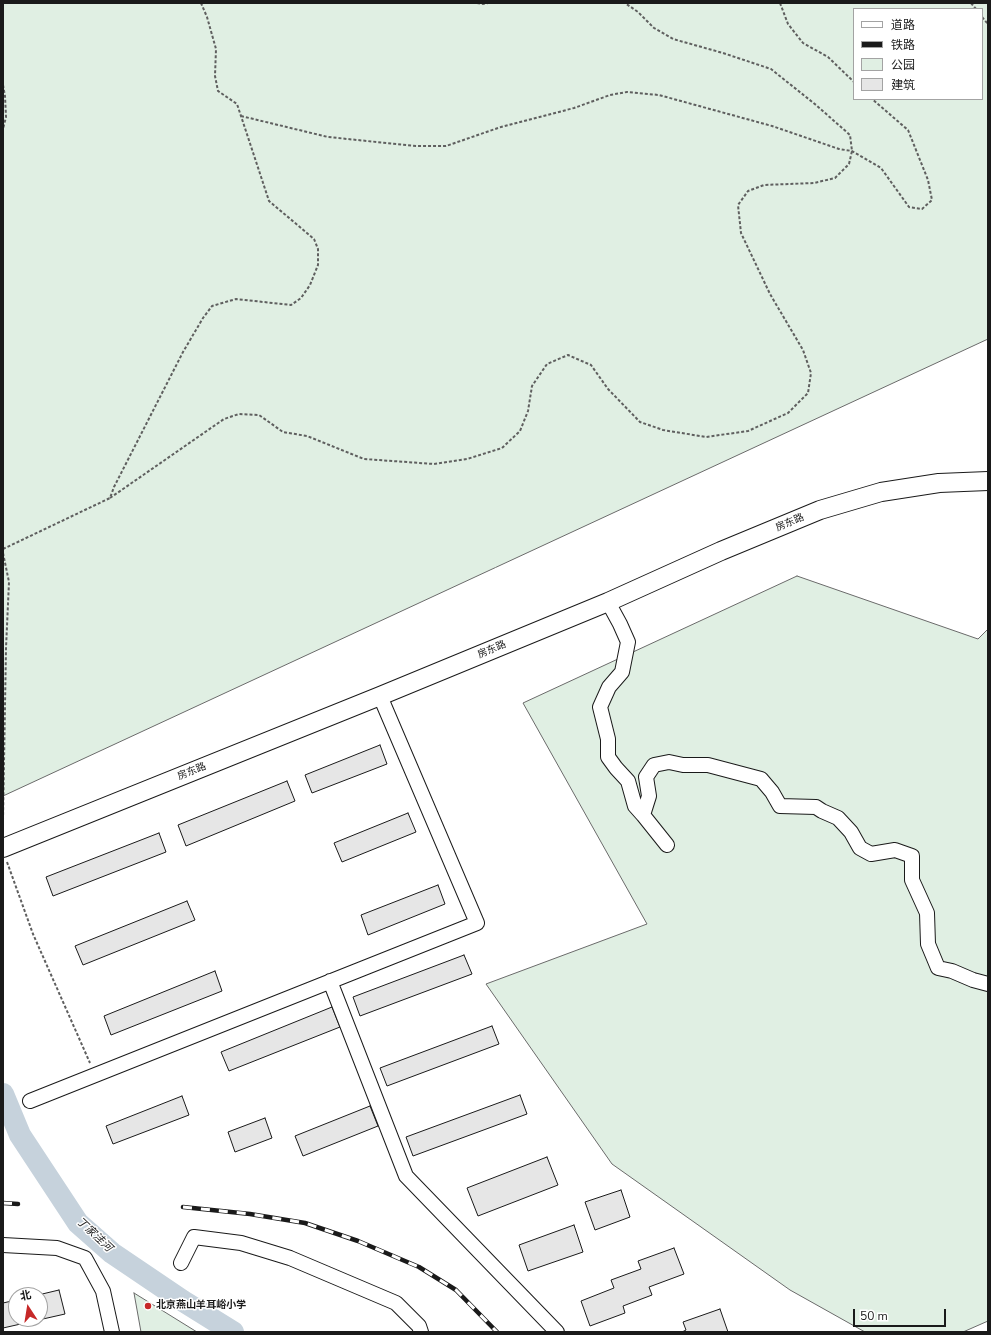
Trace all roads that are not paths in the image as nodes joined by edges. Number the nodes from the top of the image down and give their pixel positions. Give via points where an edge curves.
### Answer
1 (988, 481) edge
2 (608, 602) junction
3 (380, 696) junction
4 (643, 815) junction
5 (667, 845) dead end
6 (5, 854) edge
7 (330, 982) junction
8 (988, 984) edge
9 (30, 1101) dead end
10 (3, 1245) edge
11 (181, 1263) dead end
12 (112, 1332) edge
13 (421, 1332) edge
14 (557, 1332) edge

1 - 2 main road, 房东路 via 939,483 881,492 820,510
2 - 3 main road, 房东路
2 - 4 street via 628,642 622,672 609,687 600,707 608,739 608,757 628,781 635,806
3 - 6 main road, 房东路
3 - 7 street via 477,923
4 - 5 street
4 - 8 street via 649,796 646,777 654,764 669,762 708,765 761,779 780,806 816,807 838,818 851,832 860,848 871,854 895,850 912,856 912,880 927,913 928,944 938,968
7 - 9 street
7 - 14 street via 406,1176
10 - 12 street via 57,1248 85,1258 103,1291
11 - 13 street via 194,1237 241,1243 290,1258 396,1303 419,1326

